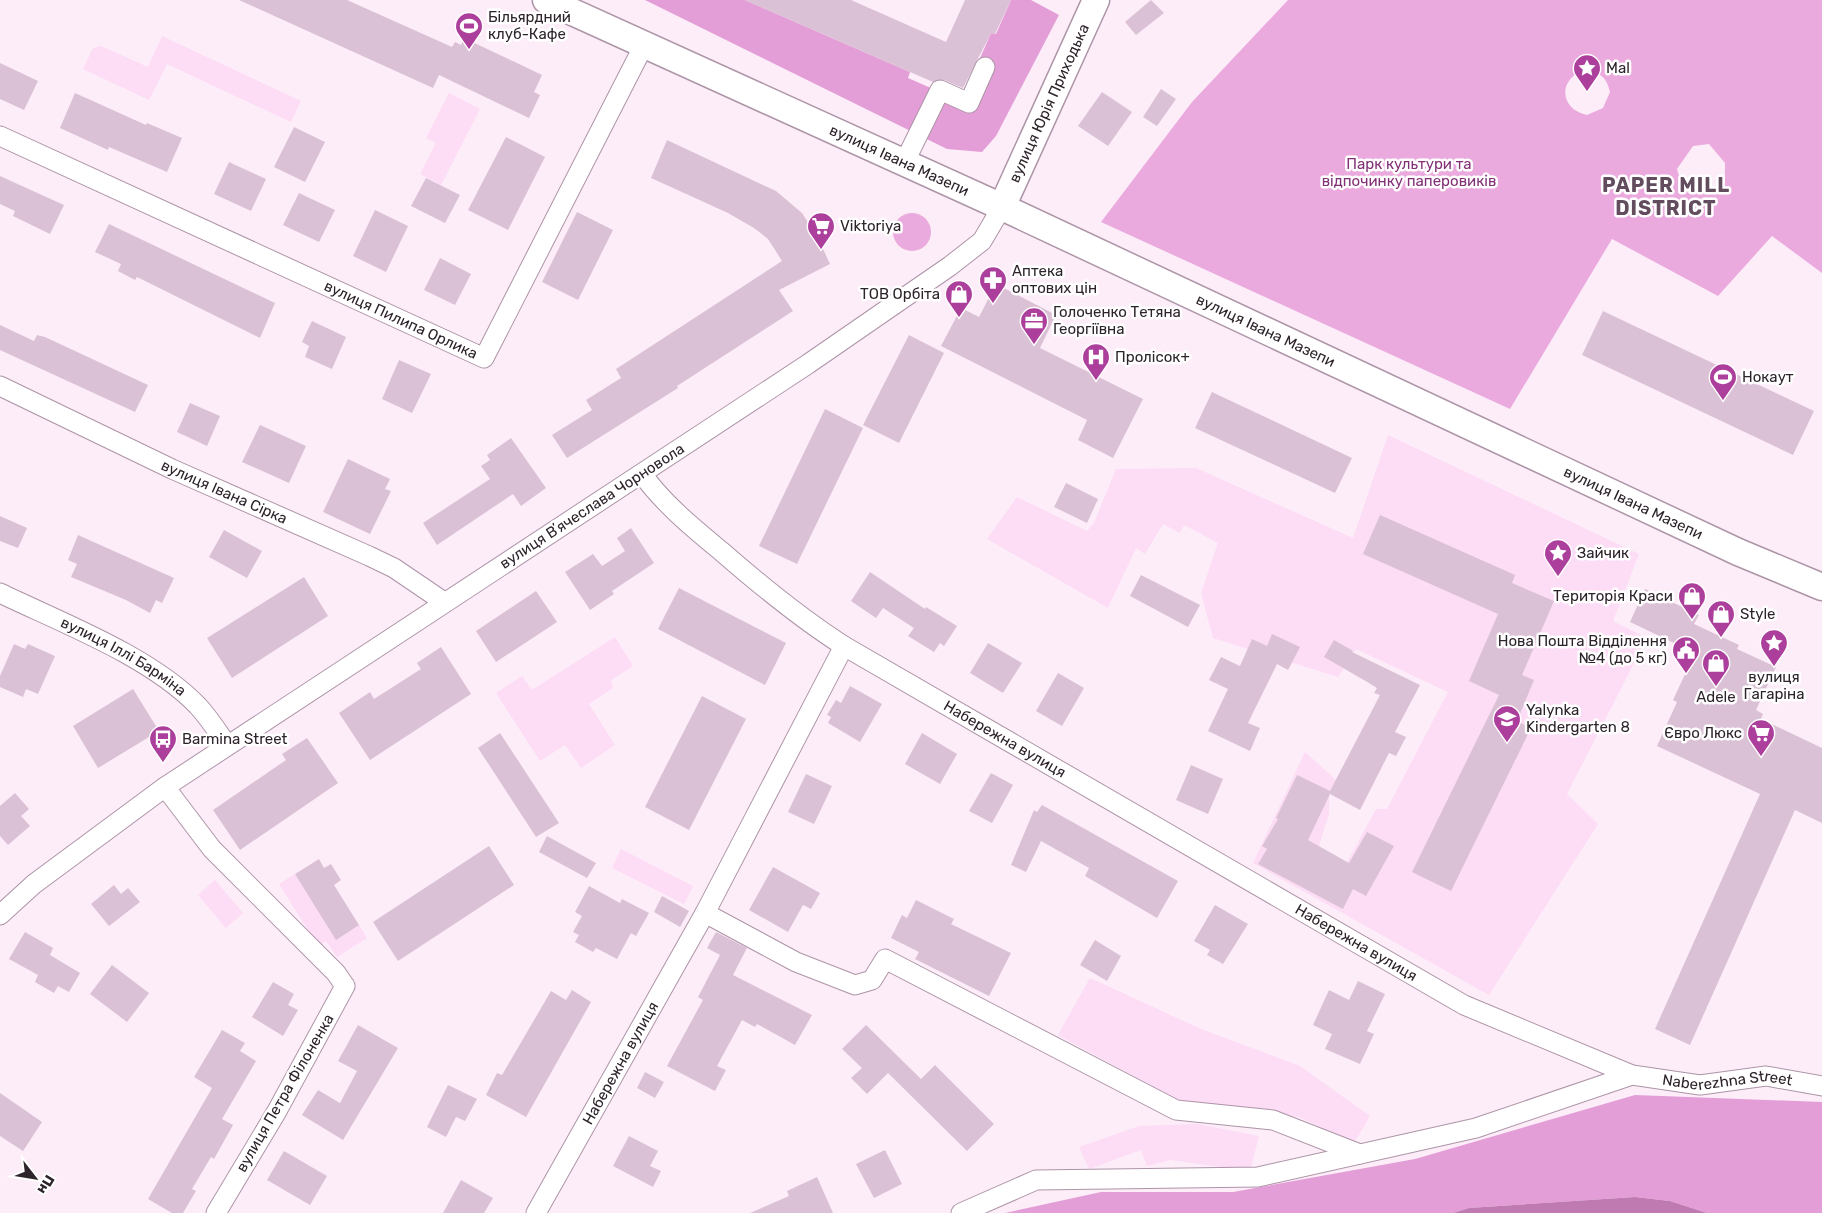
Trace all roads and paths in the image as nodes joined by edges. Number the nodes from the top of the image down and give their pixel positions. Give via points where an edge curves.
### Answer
1 (546, 0) edge
2 (1096, 0) edge
3 (644, 46) junction
4 (985, 67) dead end
5 (0, 136) edge
6 (904, 163) junction
7 (1002, 207) junction
8 (0, 386) edge
9 (642, 474) junction
10 (1822, 587) edge
11 (0, 593) edge
12 (444, 602) junction
13 (844, 646) junction
14 (227, 746) junction
15 (165, 787) junction
16 (705, 913) junction
17 (0, 915) edge
18 (1632, 1074) junction
19 (1822, 1086) edge
20 (1360, 1154) junction
21 (216, 1213) edge
22 (536, 1213) edge
23 (961, 1213) edge

1 - 3 main road, вулиця Івана Мазепи
2 - 7 main road, вулиця Юрія Приходька
3 - 5 street, вулиця Пилипа Орлика via 484,358
3 - 6 main road, вулиця Івана Мазепи
4 - 6 street via 969,103 940,90
6 - 7 main road, вулиця Івана Мазепи
7 - 9 street, вулиця Вʼячеслава Чорновола via 988,232 974,248
7 - 10 main road, вулиця Івана Мазепи via 1738,552
8 - 12 street, вулиця Івана Сірка via 172,469 369,556 401,572
9 - 12 street, вулиця Вʼячеслава Чорновола
9 - 13 street, Набережна вулиця via 665,503 736,564 786,606
11 - 14 street, вулиця Іллі Барміна via 111,647 154,672 198,707
12 - 14 street, вулиця Вʼячеслава Чорновола
13 - 16 street, Набережна вулиця
13 - 18 street, Набережна вулиця via 1464,1005
14 - 15 street, вулиця Вʼячеслава Чорновола
15 - 17 street, вулиця Вʼячеслава Чорновола via 34,884
15 - 21 street, вулиця Петра Філоненка via 212,849 336,973 344,986
16 - 20 street via 796,962 855,985 872,980 885,959 1176,1110 1273,1120
16 - 22 street, Набережна вулиця
18 - 19 street, Naberezhna Street via 1700,1085 1766,1076
18 - 20 street via 1476,1128
20 - 23 street via 1258,1177 1036,1180

